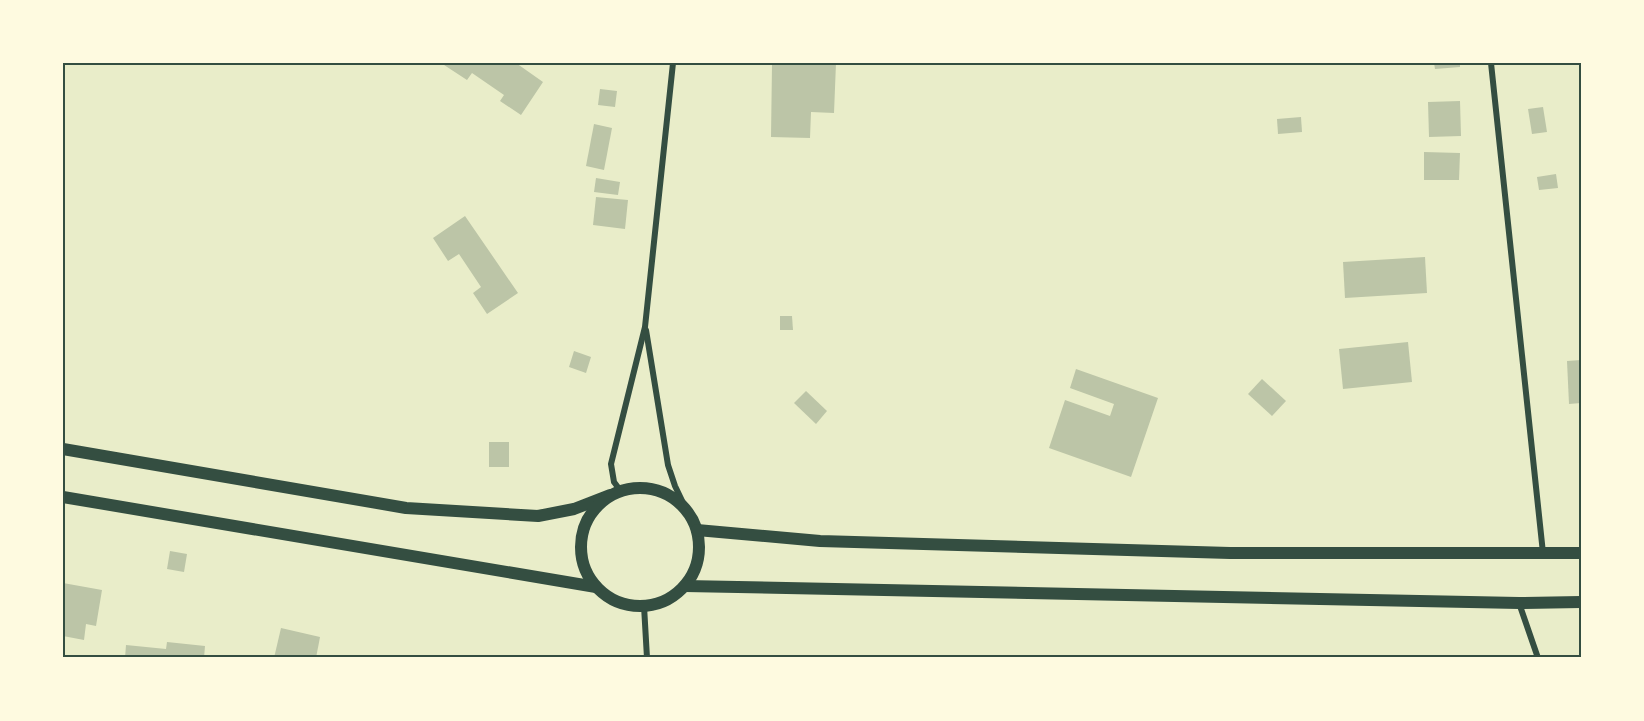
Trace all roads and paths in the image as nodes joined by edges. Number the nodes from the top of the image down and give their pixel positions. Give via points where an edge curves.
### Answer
1 (673, 63) edge
2 (1491, 63) edge
3 (645, 327) junction
4 (63, 449) edge
5 (615, 492) junction
6 (63, 497) edge
7 (685, 507) junction
8 (697, 530) junction
9 (1581, 553) edge
10 (1543, 554) junction
11 (685, 586) junction
12 (596, 587) junction
13 (1581, 602) edge
14 (1518, 603) junction
15 (644, 606) junction
16 (647, 658) edge
17 (1538, 658) edge

1 - 3 street
2 - 10 street
3 - 5 street via 611,464
3 - 7 street via 669,465
4 - 5 main road via 406,508 538,516 574,509
5 - 7 main road via 644,487 666,493
5 - 12 main road via 594,509 581,534 582,562
6 - 12 main road
7 - 8 main road
8 - 10 main road via 820,541 1230,553
8 - 11 main road via 700,550 696,569
9 - 10 main road
11 - 14 main road
11 - 15 main road via 659,604
12 - 15 main road via 626,605
13 - 14 main road
14 - 17 street
15 - 16 street

